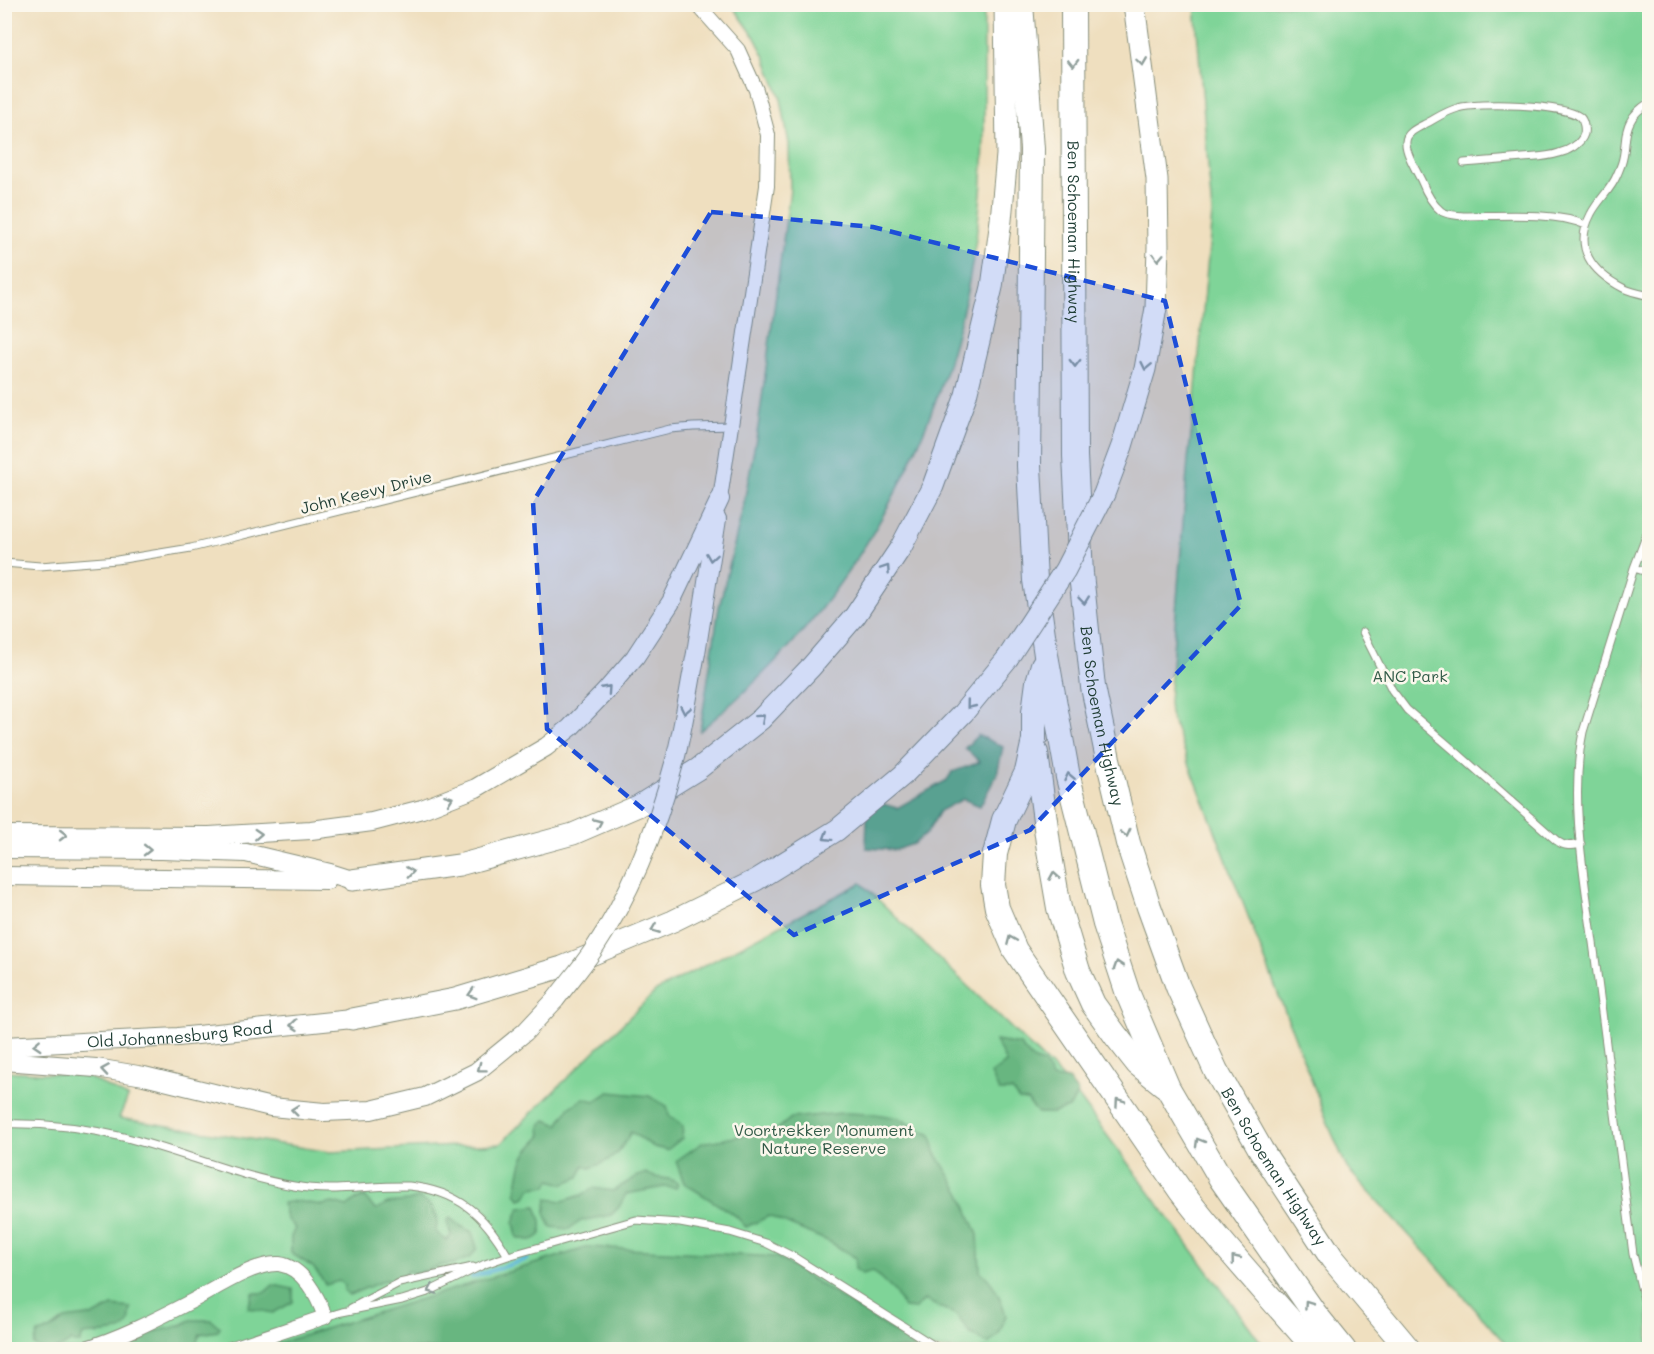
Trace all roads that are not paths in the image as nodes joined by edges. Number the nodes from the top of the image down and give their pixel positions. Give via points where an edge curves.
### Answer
1 (697, 4) edge
2 (1005, 4) edge
3 (1021, 4) edge
4 (1073, 4) edge
5 (1134, 4) edge
6 (1650, 102) edge
7 (1464, 163) dead end
8 (1586, 225) junction
9 (1650, 296) edge
10 (732, 426) junction
11 (720, 499) junction
12 (1650, 526) edge
13 (4, 563) edge
14 (1634, 568) junction
15 (1650, 573) edge
16 (1363, 632) dead end
17 (1046, 655) junction
18 (1034, 740) junction
19 (4, 835) edge
20 (1581, 844) junction
21 (4, 849) edge
22 (4, 876) edge
23 (352, 880) junction
24 (352, 1019) joint
25 (4, 1046) edge
26 (4, 1061) edge
27 (1168, 1088) junction
28 (4, 1124) edge
29 (508, 1256) junction
30 (484, 1264) junction
31 (1650, 1308) edge
32 (342, 1312) junction
33 (325, 1317) junction
34 (80, 1350) edge
35 (227, 1350) edge
36 (941, 1350) edge
37 (1316, 1350) edge
38 (1344, 1350) edge
39 (1409, 1350) edge

1 - 10 street via 738,50 756,90 768,135 767,186
23 -> 2 main road via 459,865 573,834 638,806 698,769 761,719 855,616 901,547 933,486 966,395 992,287 1007,154
3 - 17 highway via 1032,149 1029,466 1035,580
4 -> 39 highway, Ben Schoeman Highway via 1075,456 1081,573 1093,687 1128,843 1178,987 1216,1071 1261,1150 1332,1258
5 -> 24 main road, bridge via 1157,179 1156,308 1145,369 1104,494 1065,570 1007,660 903,775 837,830 756,880 673,921 562,967 455,999
6 - 8 lane via 1630,121 1616,178
7 - 8 lane via 1561,153 1572,148 1584,134 1581,118 1574,114 1493,104 1457,108 1410,133 1406,148 1424,188 1441,211 1450,215 1542,216
8 - 9 lane via 1584,248 1603,276 1625,289
10 - 11 street
10 - 13 lane, John Keevy Drive via 670,429 191,548 117,560 40,566
19 -> 11 main road via 209,836 311,830 372,822 422,809 477,788 570,728 635,657 671,602
11 -> 26 main road, bridge via 675,759 642,859 594,948 555,1000 525,1032 476,1072 424,1097 371,1110 324,1113 271,1107 96,1068
12 - 14 lane
14 - 15 lane
14 - 20 lane via 1579,751
16 - 20 lane via 1392,690 1407,710 1557,841 1568,846
17 - 18 highway via 1038,682
27 -> 17 highway via 1128,994 1105,924 1068,777
27 -> 18 highway via 1138,1064 1116,1036 1093,1004 1078,971 1059,908
37 -> 18 highway via 1198,1215 1015,950 997,908 993,885 995,854 1004,820 1027,772
20 - 31 lane via 1633,1254 1644,1299
21 -> 23 main road via 246,853
22 - 23 main road
24 -> 25 main road, Old Johannesburg Road via 178,1037
38 -> 27 highway via 1221,1179
28 - 29 lane via 89,1130 295,1187 409,1186 443,1193 476,1213 496,1234
29 - 30 lane
29 - 36 lane via 636,1220 730,1232 794,1257
30 -> 32 lane via 428,1292
30 - 32 lane via 399,1283
32 - 33 lane
33 - 34 street via 321,1303 303,1277 287,1266 271,1265 239,1276 138,1328
33 - 35 street

